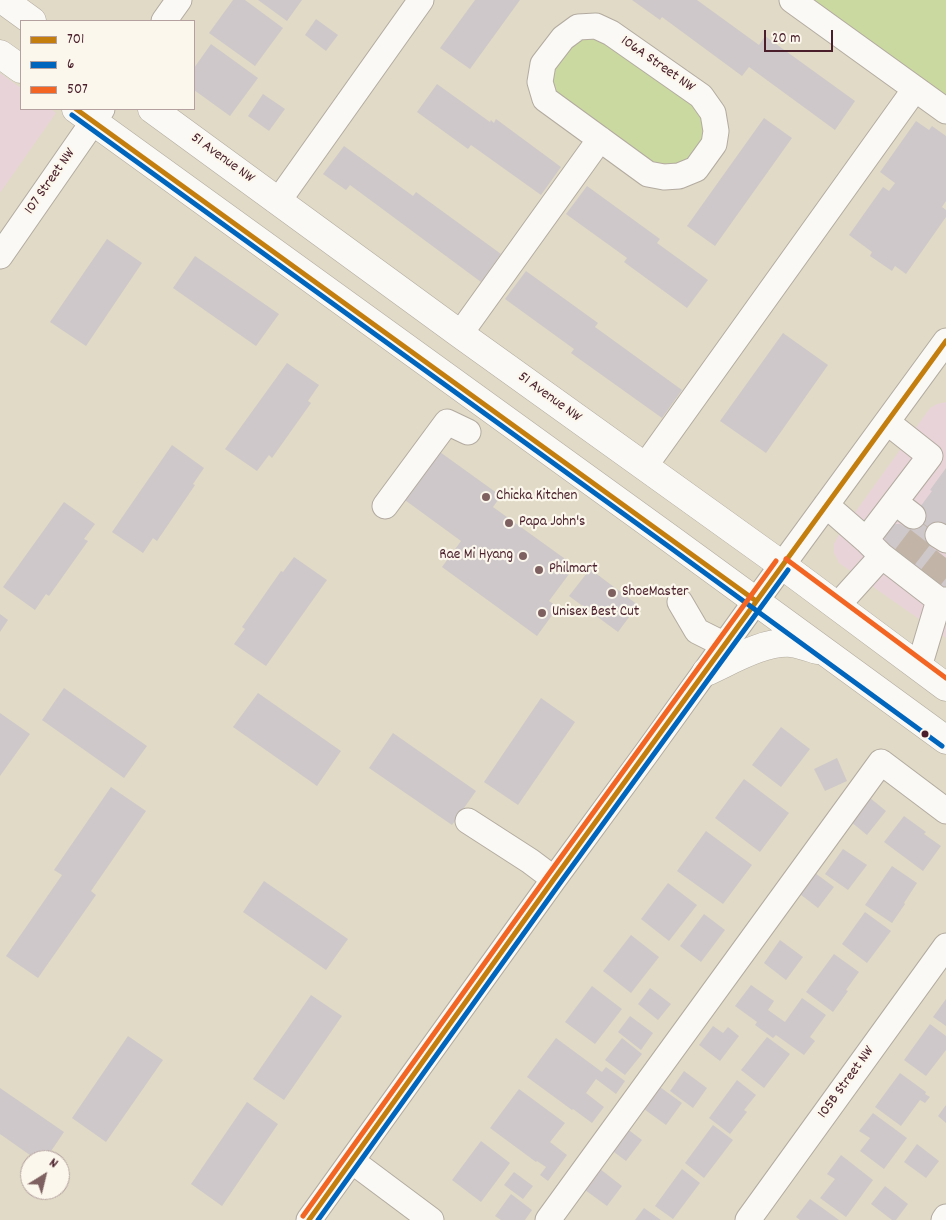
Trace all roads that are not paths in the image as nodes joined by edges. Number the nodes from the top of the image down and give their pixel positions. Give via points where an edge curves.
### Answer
1 (3, 0) edge
2 (178, 0) edge
3 (421, 0) edge
4 (792, 0) edge
5 (31, 20) edge
6 (165, 20) edge
7 (0, 54) edge
8 (20, 68) edge
9 (915, 88) junction
10 (153, 110) edge
11 (946, 111) edge
12 (91, 113) edge
13 (600, 139) junction
14 (279, 200) junction
15 (0, 256) edge
16 (460, 334) junction
17 (946, 341) edge
18 (939, 367) edge
19 (887, 422) junction
20 (468, 432) dead end
21 (645, 466) junction
22 (826, 505) junction
23 (385, 506) dead end
24 (887, 555) junction
25 (782, 565) junction
26 (939, 569) edge
27 (756, 601) junction
28 (680, 602) dead end
29 (838, 606) junction
30 (725, 645) junction
31 (830, 655) junction
32 (919, 667) junction
33 (706, 672) junction
34 (946, 687) edge
35 (946, 740) edge
36 (946, 811) edge
37 (468, 821) dead end
38 (554, 879) junction
39 (946, 946) edge
40 (352, 1161) junction
41 (946, 1217) edge
42 (309, 1220) edge
43 (430, 1220) edge
44 (548, 1220) edge
45 (748, 1220) edge
46 (944, 1220) edge

1 - 5 main road
2 - 6 street
3 - 14 street
4 - 9 street
7 - 8 main road
9 - 11 street
9 - 21 street
10 - 14 main road, 51 Avenue NW
12 - 15 street, 107 Street NW
12 - 27 main road
13 - 13 street, 106A Street NW via 648,174 664,178 696,169 714,144 716,131 713,113 701,96 611,32 596,26 578,27 562,38 543,64 540,82 545,99
13 - 16 street
14 - 16 main road, 51 Avenue NW
16 - 21 main road, 51 Avenue NW
17 - 18 street
18 - 19 street
19 - 22 street
19 - 24 street via 930,456 904,509
20 - 23 street via 447,422
21 - 25 main road, 51 Avenue NW
22 - 24 street
22 - 25 street
24 - 26 street
24 - 29 street
25 - 27 street
25 - 29 main road, 51 Avenue NW
26 - 32 street
27 - 30 street
27 - 31 main road
28 - 30 street via 697,631
29 - 32 main road, 51 Avenue NW
30 - 33 street
31 - 33 main road via 802,645 772,644
31 - 35 main road
32 - 34 main road, 51 Avenue NW
33 - 38 street
36 - 44 street via 881,762
37 - 38 street
38 - 40 street
39 - 45 street, 105B Street NW
40 - 42 street
40 - 43 street
41 - 46 street

